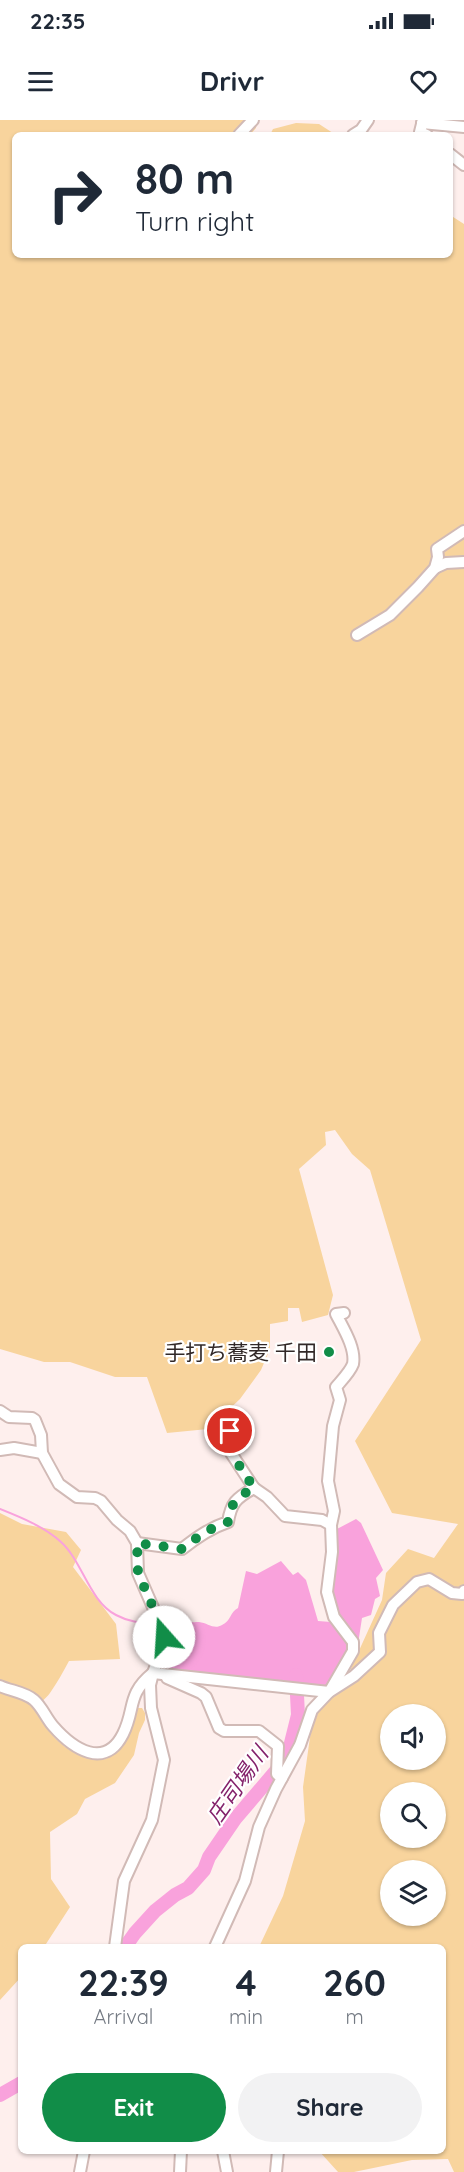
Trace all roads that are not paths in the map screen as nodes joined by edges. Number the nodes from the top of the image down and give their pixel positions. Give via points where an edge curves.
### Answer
1 (253, 120) edge
2 (368, 120) edge
3 (423, 121) edge
4 (464, 127) edge
5 (242, 132) edge
6 (358, 132) edge
7 (464, 531) edge
8 (464, 562) edge
9 (435, 568) junction
10 (357, 635) dead end
11 (344, 1313) dead end
12 (0, 1411) edge
13 (230, 1431) dead end
14 (0, 1450) edge
15 (42, 1453) junction
16 (254, 1488) junction
17 (331, 1525) junction
18 (137, 1543) junction
19 (464, 1591) edge
20 (153, 1673) junction
21 (0, 1686) edge
22 (329, 1692) junction
23 (282, 1778) junction
24 (114, 1944) edge
25 (216, 1944) edge
26 (83, 2154) edge
27 (182, 2154) edge
28 (224, 2154) edge
29 (278, 2154) edge
30 (80, 2172) edge
31 (180, 2172) edge
32 (227, 2172) edge
33 (276, 2172) edge

1 - 5 street
2 - 6 street
3 - 4 street
7 - 9 street via 437,549
8 - 9 street
9 - 10 street via 390,615
11 - 17 street via 336,1314 349,1341 353,1362 336,1387 340,1400 333,1426 328,1481 334,1511
12 - 15 street via 9,1417 35,1420
13 - 16 street via 229,1450
14 - 15 street
15 - 18 street via 65,1489 77,1497 101,1501
16 - 17 street via 285,1516 322,1520
16 - 18 street via 231,1507 228,1522 182,1549
17 - 22 street via 327,1592 334,1617 353,1642 353,1651
18 - 20 street via 138,1573 161,1626 163,1645
19 - 22 street via 452,1593 429,1579 417,1582 393,1605 379,1633 380,1652
20 - 21 street via 137,1687 124,1733 107,1753 82,1750 53,1727 34,1700
20 - 22 street
20 - 23 street via 201,1693 224,1731 259,1731 272,1741 278,1746 277,1774
20 - 24 street via 151,1708 164,1760 152,1820 124,1881
22 - 23 street via 312,1710 300,1745
23 - 25 street via 259,1827 245,1881
26 - 30 street
27 - 31 street
28 - 32 street
29 - 33 street

